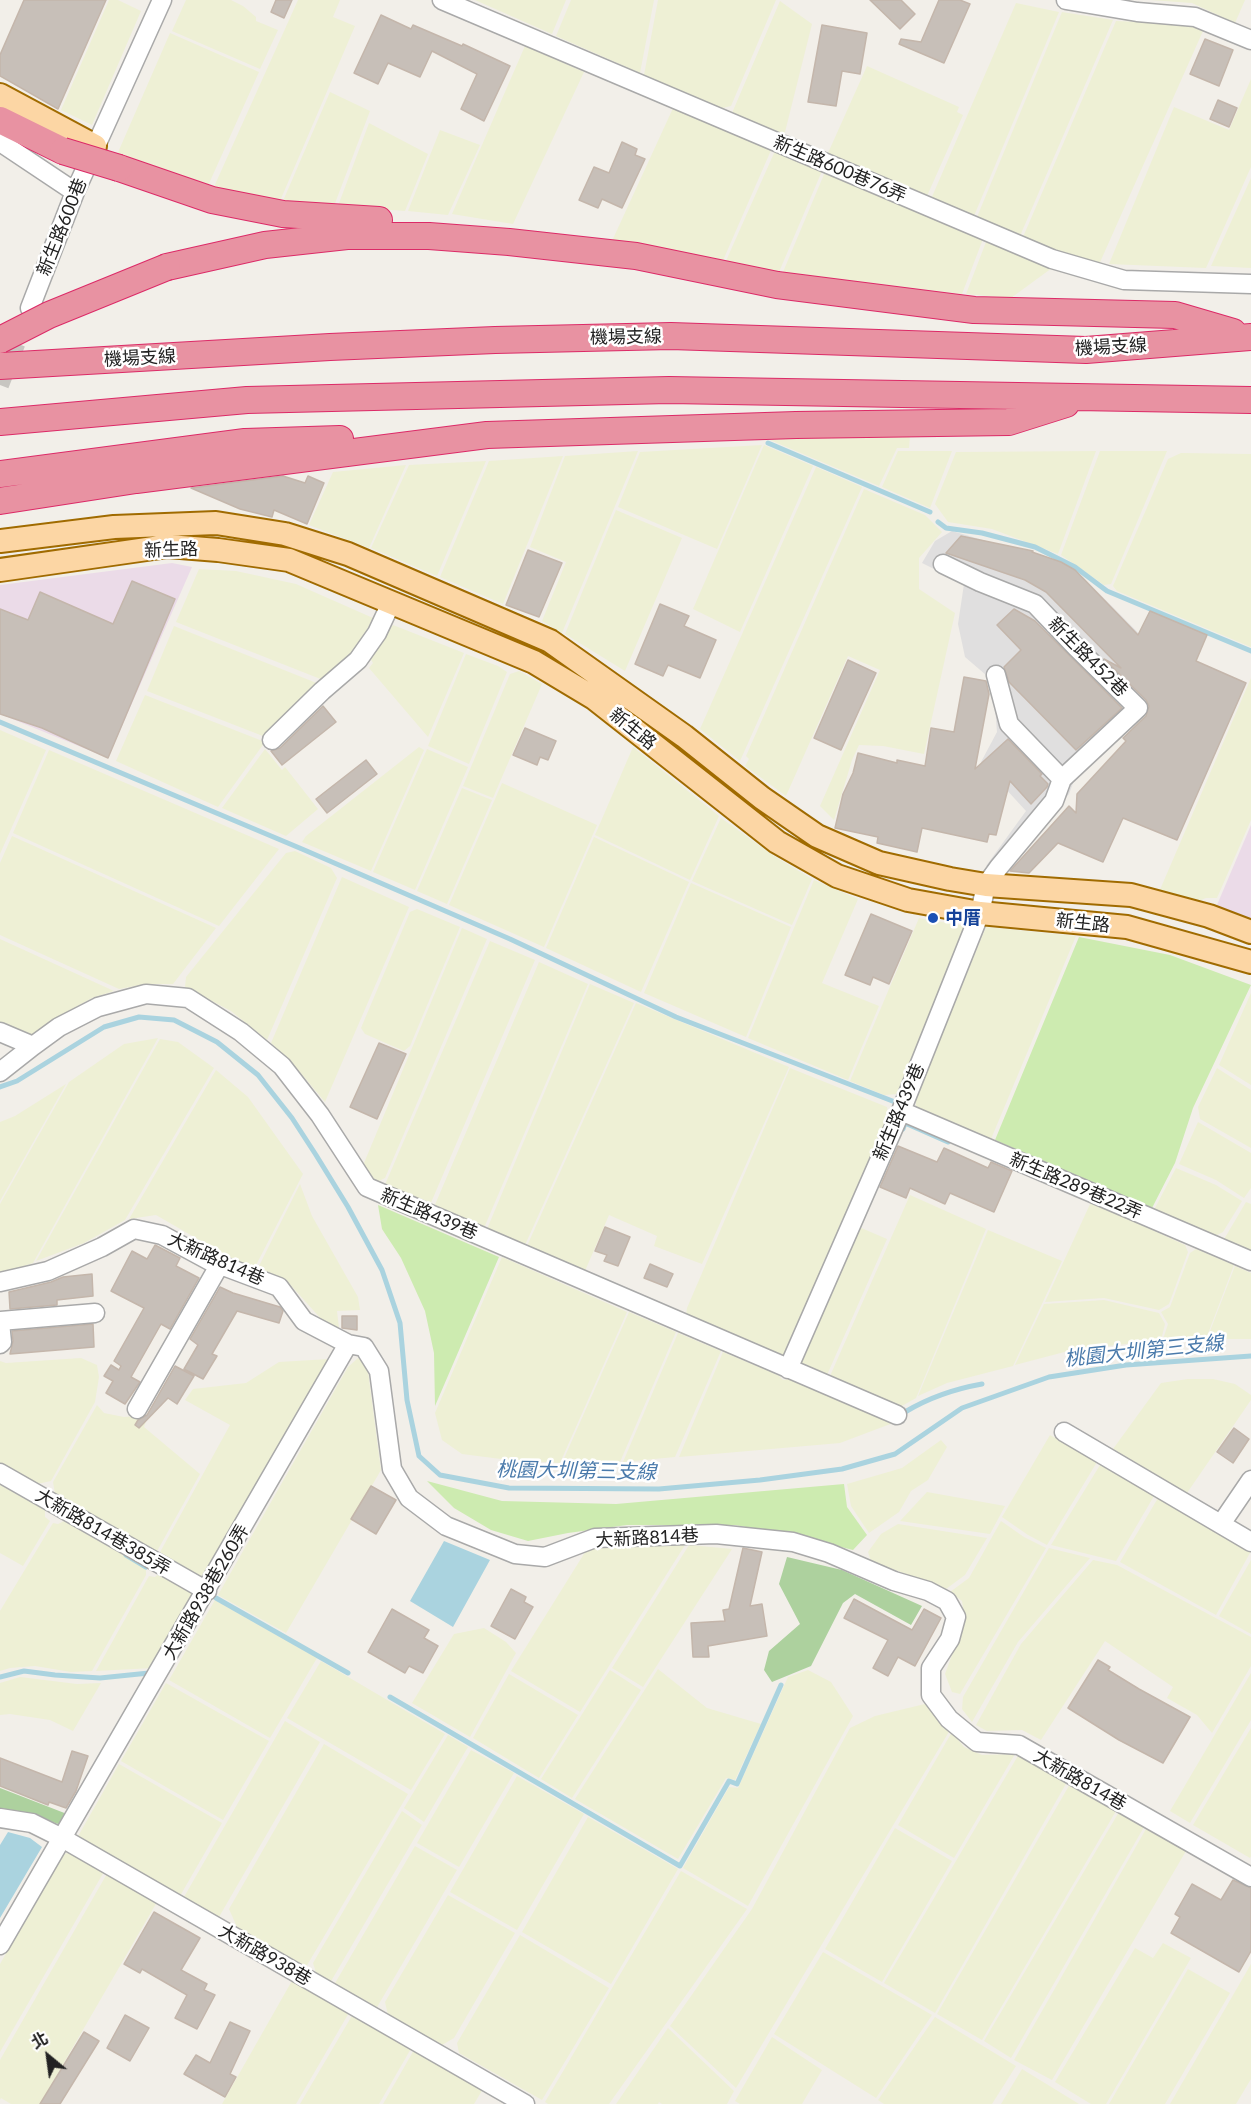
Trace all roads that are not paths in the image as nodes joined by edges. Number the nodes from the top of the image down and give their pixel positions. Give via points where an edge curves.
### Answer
1 (162, 0) edge
2 (442, 0) edge
3 (1066, 0) edge
4 (1251, 40) edge
5 (0, 95) edge
6 (0, 120) edge
7 (0, 142) edge
8 (95, 147) junction
9 (75, 192) junction
10 (636, 256) junction
11 (1251, 284) edge
12 (30, 308) tunnel mouth
13 (1250, 337) edge
14 (0, 340) tunnel mouth
15 (0, 366) edge
16 (1088, 398) junction
17 (1251, 400) edge
18 (0, 422) edge
19 (487, 435) junction
20 (0, 474) edge
21 (0, 501) edge
22 (0, 541) edge
23 (943, 564) dead end
24 (0, 570) edge
25 (392, 603) junction
26 (996, 675) dead end
27 (272, 740) dead end
28 (1062, 779) junction
29 (986, 885) junction
30 (980, 913) junction
31 (1251, 932) edge
32 (1251, 962) edge
33 (0, 1032) edge
34 (33, 1046) junction
35 (0, 1072) edge
36 (901, 1112) junction
37 (1251, 1261) edge
38 (219, 1264) junction
39 (0, 1282) edge
40 (95, 1312) dead end
41 (0, 1322) edge
42 (0, 1344) edge
43 (348, 1344) junction
44 (788, 1369) junction
45 (137, 1409) dead end
46 (897, 1415) dead end
47 (1064, 1432) dead end
48 (0, 1473) edge
49 (1251, 1480) edge
50 (1221, 1524) junction
51 (1251, 1542) edge
52 (207, 1591) junction
53 (0, 1818) edge
54 (62, 1839) junction
55 (1251, 1877) edge
56 (0, 1946) edge
57 (525, 2104) edge

1 - 8 street, 新生路600巷
2 - 11 street, 新生路600巷76弄 via 1052,259 1124,280
3 - 4 street via 1195,17
5 - 8 main road
6 - 10 highway, bridge via 63,151 212,201 283,214 533,229 577,236
7 - 9 street
8 - 9 street, 新生路600巷
9 - 12 street, 新生路600巷
10 - 13 highway via 777,285 974,310 1175,315
10 - 14 highway, bridge via 429,236 347,236 265,245 167,267 49,315
13 - 15 highway, 機場支線 via 1086,351 671,336 495,340
16 - 17 highway
16 - 18 highway via 669,390 247,400
16 - 19 highway via 1009,422
19 - 20 highway via 245,442
19 - 21 highway
22 - 29 main road, 新生路 via 114,527 216,523 285,534 348,554 550,641 817,836 879,863
23 - 28 street, 新生路452巷 via 1035,604 1138,708
24 - 25 main road, 新生路 via 168,546 218,549 289,560
25 - 27 street via 358,660
25 - 30 main road, 新生路 via 534,662 594,698 777,842 837,876 908,900
26 - 28 street via 1009,724
28 - 29 street, 新生路452巷 via 1054,801
29 - 30 street, 新生路439巷
29 - 31 main road, 新生路 via 1131,895
30 - 32 main road, 新生路 via 1127,927
30 - 36 street, 新生路439巷
33 - 34 street
34 - 35 street, 新生路439巷
34 - 44 street, 新生路439巷 via 98,1007 146,994 188,998 241,1032 282,1066 367,1187
36 - 37 street, 新生路289巷22弄
36 - 44 street, 新生路439巷
38 - 39 street, 大新路814巷 via 162,1235 134,1229 48,1271
38 - 43 street, 大新路814巷 via 279,1287 304,1321
38 - 45 street
40 - 41 street
41 - 42 street
43 - 52 street, 大新路938巷260弄
43 - 55 street, 大新路814巷 via 364,1347 379,1371 392,1469 409,1498 446,1526 515,1554 545,1557 595,1538 716,1534 794,1542 928,1591 947,1601 956,1617 950,1639 931,1668 931,1695 949,1719 977,1742 1019,1745
44 - 46 street, 新生路439巷
47 - 50 street
48 - 52 street, 大新路814巷385弄
49 - 50 street
50 - 51 street
52 - 54 street, 大新路938巷260弄
53 - 54 street, 大新路938巷 via 32,1823
54 - 56 street, 大新路938巷260弄
54 - 57 street, 大新路938巷

